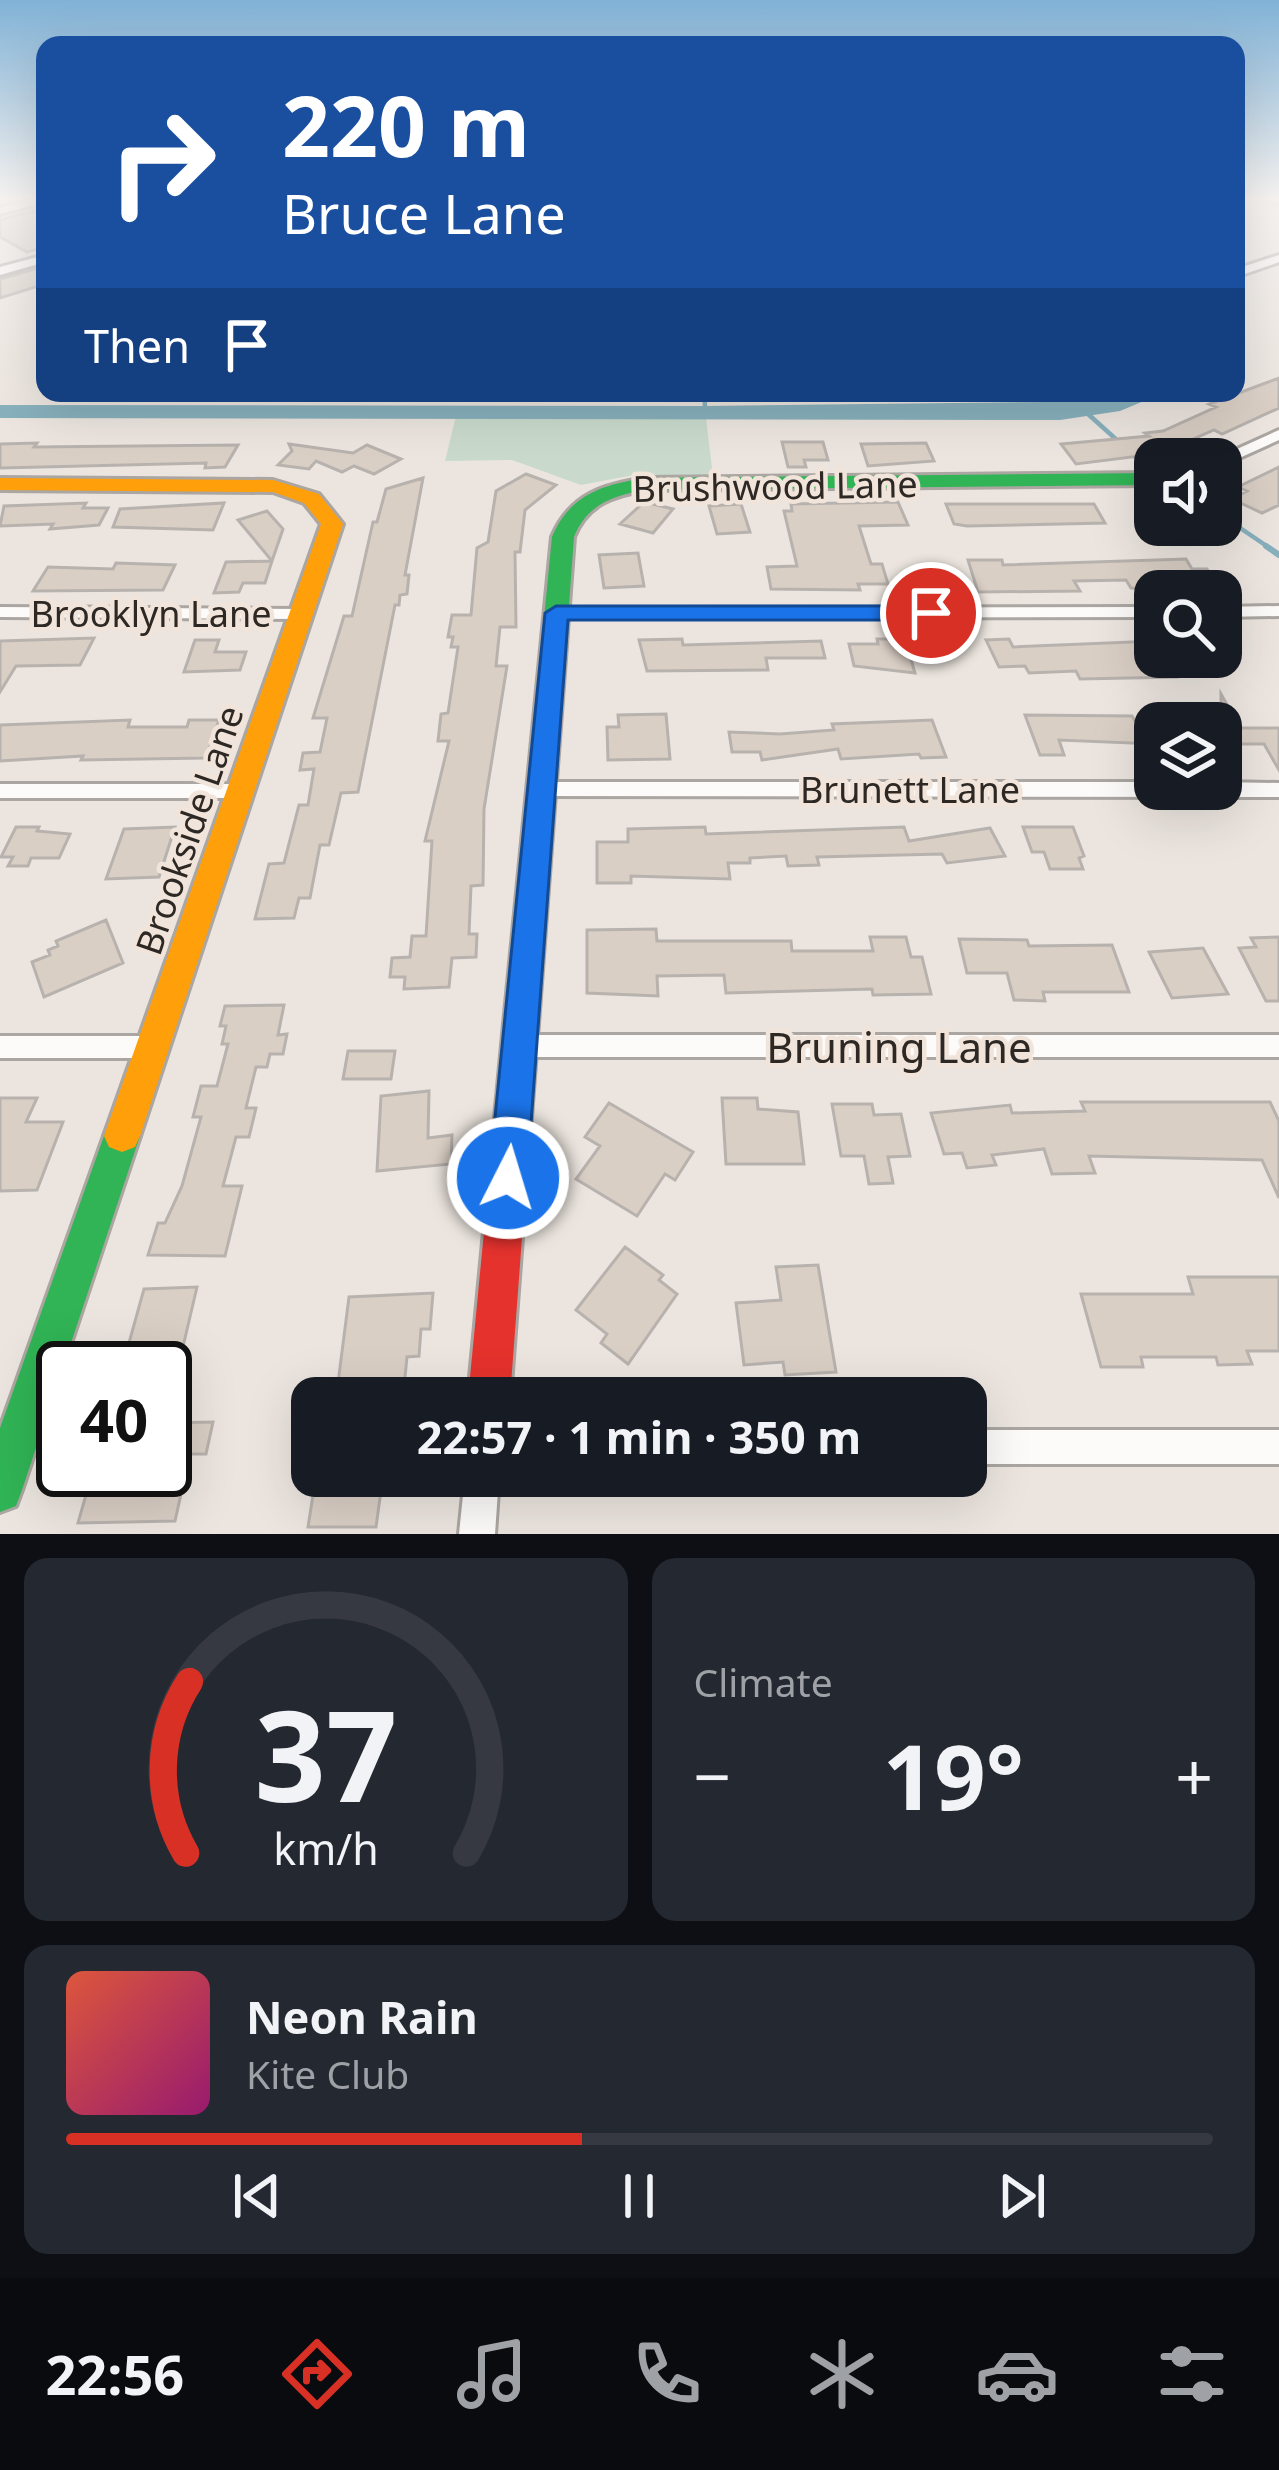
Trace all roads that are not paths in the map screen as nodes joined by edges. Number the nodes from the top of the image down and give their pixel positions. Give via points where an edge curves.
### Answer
1 (1279, 434) edge
2 (1242, 451) edge
3 (1134, 480) edge
4 (0, 484) edge
5 (1279, 611) edge
6 (0, 612) edge
7 (1134, 612) edge
8 (1242, 612) edge
9 (556, 613) junction
10 (301, 614) junction
11 (542, 789) junction
12 (1279, 790) edge
13 (0, 791) edge
14 (241, 791) junction
15 (519, 1046) junction
16 (1279, 1046) edge
17 (0, 1047) edge
18 (152, 1047) junction
19 (491, 1377) edge
20 (987, 1447) edge
21 (1279, 1447) edge
22 (7, 1449) edge
23 (0, 1490) edge
24 (480, 1497) edge
25 (477, 1534) edge

1 - 2 street
3 - 9 street, Brushwood Lane via 614,489 566,522
4 - 10 street, Brookside Lane via 261,484 307,493 332,524
5 - 8 street
6 - 10 street, Brooklyn Lane
7 - 9 street
9 - 11 street, Brushwood Lane
10 - 14 street, Brookside Lane
11 - 12 street, Brunett Lane
11 - 15 street, Brushwood Lane
13 - 14 street
14 - 18 street, Brookside Lane
15 - 16 street, Bruning Lane
15 - 19 street, Brushwood Lane
17 - 18 street
18 - 22 street, Brookside Lane
20 - 21 street
22 - 23 street, Brookside Lane
24 - 25 street

